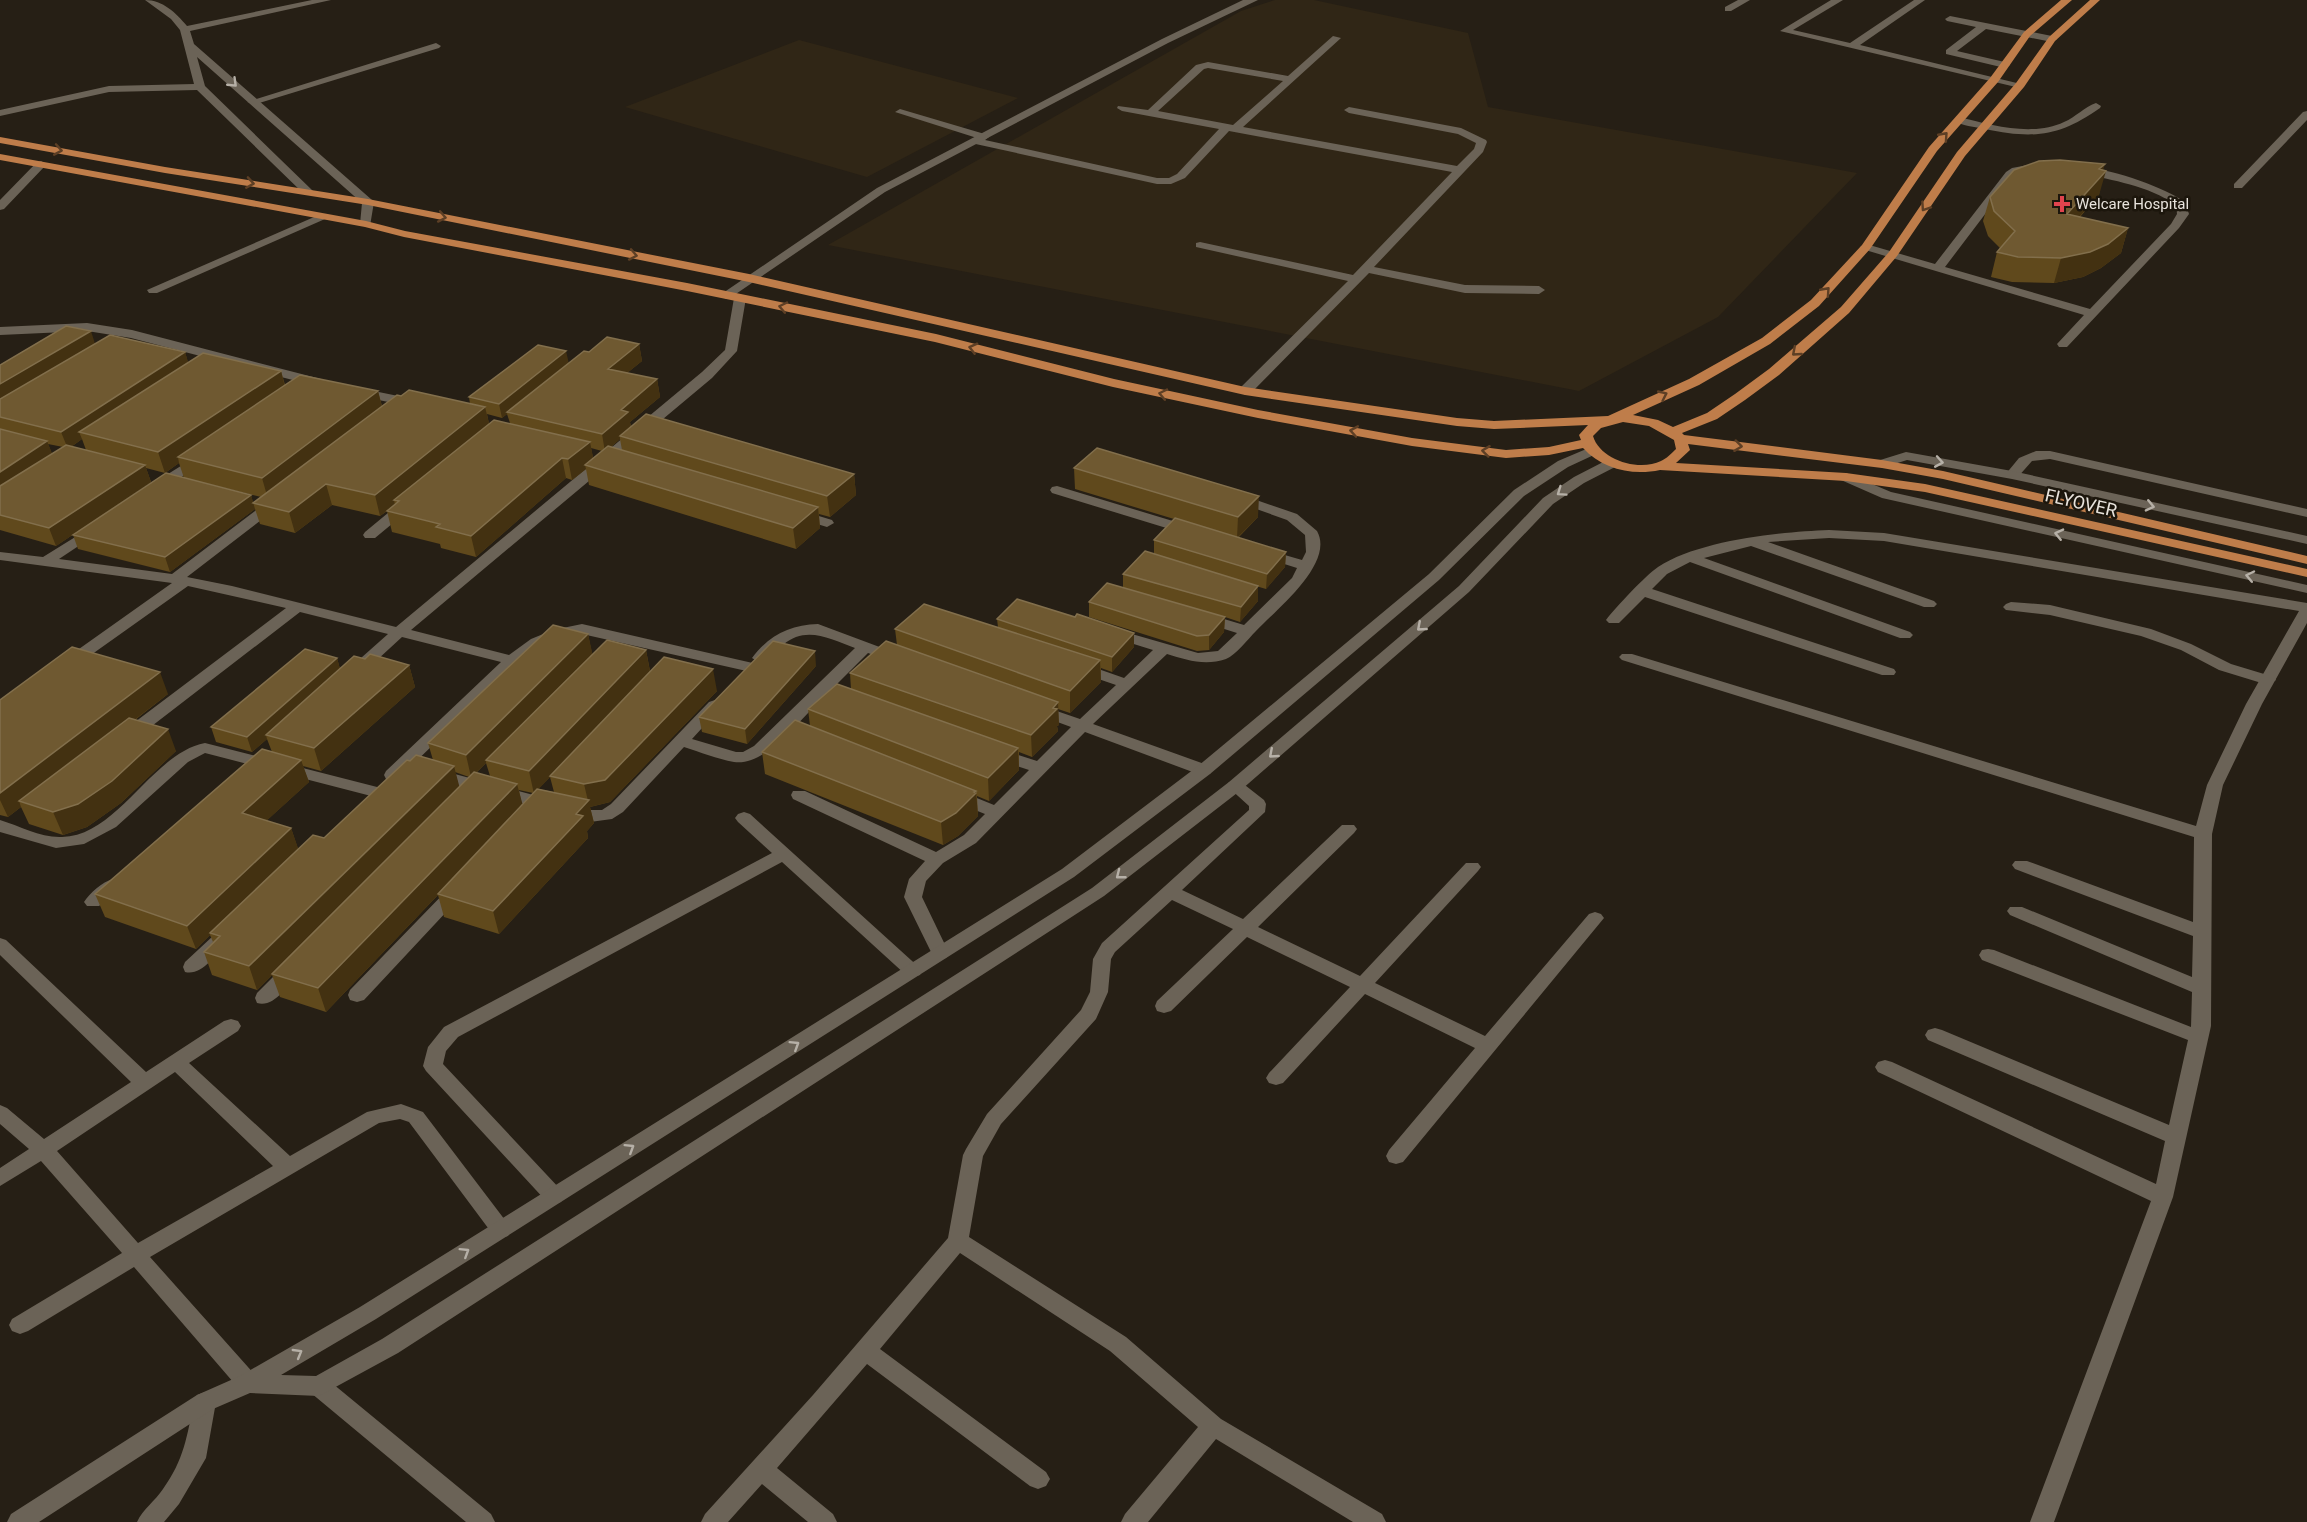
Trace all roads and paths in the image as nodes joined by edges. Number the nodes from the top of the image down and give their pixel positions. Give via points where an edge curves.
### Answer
1 (150, 0) edge
2 (172, 0) edge
3 (326, 0) edge
4 (1253, 0) edge
5 (1746, 0) edge
6 (1838, 0) edge
7 (1920, 0) edge
8 (2067, 0) edge
9 (2095, 0) edge
10 (1728, 9) dead end
11 (174, 17) junction
12 (1950, 19) dead end
13 (1984, 26) junction
14 (185, 29) junction
15 (2027, 34) junction
16 (1336, 38) dead end
17 (2052, 39) junction
18 (189, 45) junction
19 (436, 46) dead end
20 (1852, 46) junction
21 (2005, 65) junction
22 (1290, 79) junction
23 (1994, 80) junction
24 (2020, 85) junction
25 (200, 87) junction
26 (252, 102) junction
27 (2096, 106) dead end
28 (1122, 108) dead end
29 (1349, 110) dead end
30 (900, 112) dead end
31 (0, 113) edge
32 (1150, 113) junction
33 (2307, 114) edge
34 (1959, 120) junction
35 (1985, 126) junction
36 (1231, 128) junction
37 (979, 139) junction
38 (0, 140) edge
39 (0, 157) edge
40 (41, 164) junction
41 (2048, 167) edge
42 (2071, 169) edge
43 (1459, 171) junction
44 (2238, 186) dead end
45 (309, 193) junction
46 (368, 202) junction
47 (0, 207) edge
48 (321, 217) junction
49 (366, 224) junction
50 (1200, 245) dead end
51 (1866, 247) junction
52 (1893, 254) junction
53 (1938, 268) junction
54 (1366, 269) junction
55 (749, 278) junction
56 (1356, 279) junction
57 (153, 290) dead end
58 (1539, 290) dead end
59 (733, 296) junction
60 (2091, 313) junction
61 (0, 331) edge
62 (132, 334) junction
63 (2063, 344) dead end
64 (112, 347) edge
65 (220, 357) junction
66 (200, 370) edge
67 (313, 382) junction
68 (1245, 391) junction
69 (293, 395) edge
70 (408, 402) junction
71 (430, 407) edge
72 (390, 416) edge
73 (1610, 420) junction
74 (1677, 435) junction
75 (1588, 447) junction
76 (216, 448) edge
77 (586, 454) edge
78 (615, 461) junction
79 (1612, 463) junction
80 (1882, 464) junction
81 (1661, 466) junction
82 (146, 475) edge
83 (2012, 475) junction
84 (1846, 477) junction
85 (167, 481) junction
86 (190, 486) edge
87 (1057, 490) dead end
88 (148, 493) edge
89 (1227, 494) edge
90 (414, 498) edge
91 (248, 500) edge
92 (781, 509) edge
93 (2307, 513) edge
94 (827, 522) dead end
95 (102, 524) edge
96 (370, 535) dead end
97 (1204, 535) edge
98 (2307, 540) edge
99 (1752, 542) junction
100 (1250, 549) edge
101 (0, 556) edge
102 (1689, 557) junction
103 (2307, 560) edge
104 (46, 562) junction
105 (1307, 566) junction
106 (2307, 573) edge
107 (180, 580) junction
108 (2307, 589) edge
109 (1642, 591) junction
110 (1929, 604) dead end
111 (298, 606) junction
112 (2011, 607) dead end
113 (2307, 609) edge
114 (1193, 615) edge
115 (1614, 620) dead end
116 (1096, 627) edge
117 (1247, 631) junction
118 (399, 632) junction
119 (1905, 635) dead end
120 (622, 639) junction
121 (865, 647) junction
122 (1163, 649) junction
123 (682, 651) junction
124 (606, 655) edge
125 (1627, 657) dead end
126 (512, 660) junction
127 (1062, 662) edge
128 (908, 663) edge
129 (751, 667) junction
130 (666, 668) edge
131 (58, 671) edge
132 (1888, 672) dead end
133 (349, 678) edge
134 (2268, 680) junction
135 (1127, 684) junction
136 (819, 692) junction
137 (1028, 706) edge
138 (864, 707) edge
139 (1082, 726) junction
140 (782, 728) junction
141 (803, 736) edge
142 (681, 741) junction
143 (120, 742) edge
144 (273, 746) edge
145 (985, 749) edge
146 (256, 762) junction
147 (404, 764) junction
148 (1040, 768) junction
149 (492, 770) edge
150 (1204, 770) junction
151 (238, 777) edge
152 (475, 786) junction
153 (1236, 786) junction
154 (943, 791) edge
155 (375, 792) junction
156 (799, 795) dead end
157 (544, 797) junction
158 (459, 803) edge
159 (358, 807) edge
160 (996, 812) junction
161 (27, 814) edge
162 (524, 818) edge
163 (744, 818) dead end
164 (4, 827) edge
165 (1348, 828) dead end
166 (2203, 834) junction
167 (783, 854) junction
168 (937, 859) junction
169 (2020, 865) dead end
170 (1472, 867) dead end
171 (469, 877) edge
172 (120, 879) edge
173 (1169, 891) junction
174 (93, 902) dead end
175 (2016, 911) dead end
176 (1595, 918) dead end
177 (233, 927) edge
178 (1245, 927) junction
179 (2203, 933) junction
180 (0, 944) edge
181 (940, 953) junction
182 (1988, 955) dead end
183 (306, 956) edge
184 (192, 967) dead end
185 (914, 970) junction
186 (1363, 985) junction
187 (2202, 989) junction
188 (357, 995) dead end
189 (264, 998) dead end
190 (1164, 1006) dead end
191 (231, 1026) dead end
192 (1935, 1035) dead end
193 (2199, 1037) junction
194 (1488, 1046) junction
195 (176, 1062) junction
196 (1885, 1067) dead end
197 (1276, 1078) dead end
198 (145, 1083) junction
199 (0, 1113) edge
200 (2177, 1137) junction
201 (43, 1149) junction
202 (1396, 1156) dead end
203 (288, 1167) junction
204 (0, 1178) edge
205 (554, 1196) junction
206 (2163, 1197) junction
207 (501, 1230) junction
208 (958, 1241) junction
209 (136, 1255) junction
210 (20, 1325) dead end
211 (865, 1350) junction
212 (248, 1383) junction
213 (319, 1386) junction
214 (205, 1402) junction
215 (1213, 1426) junction
216 (761, 1469) junction
217 (1038, 1479) dead end
218 (1366, 1520) edge
219 (19, 1522) edge
220 (149, 1522) edge
221 (483, 1522) edge
222 (713, 1522) edge
223 (825, 1522) edge
224 (1133, 1522) edge
225 (2042, 1522) edge

1 - 11 street
2 - 11 street
3 - 14 street
4 - 37 street via 1237,4
5 - 10 street
6 - 20 street via 1785,31
7 - 20 street
8 - 15 main road
9 - 17 main road
11 - 14 street
12 - 13 street
13 - 15 street
13 - 21 street via 1949,52
14 - 18 street
15 - 17 street
15 - 21 main road
16 - 22 street
17 - 24 main road
18 - 25 street
18 -> 26 street
19 - 26 street
20 - 23 street
21 - 23 main road
22 - 32 street via 1208,65 1200,67
22 - 36 street
23 - 24 street
23 - 34 main road
24 - 35 main road
25 - 31 street via 109,89
25 - 45 street
26 - 46 street
27 - 35 street via 2073,123 2054,129 2021,132
28 - 32 street
29 - 43 street via 1476,137 1482,142 1479,150
30 - 37 street
32 - 36 street
33 - 44 street
34 - 35 street
51 -> 34 main road via 1933,149
35 -> 52 main road via 1961,154
36 - 37 street via 1181,176 1157,182
36 - 43 street
37 - 55 street via 881,190
38 -> 45 main road, FLYOVER
39 - 40 main road
40 - 47 street
40 - 48 main road
41 - 53 street via 2028,167 2010,174
42 - 60 street via 2160,191 2181,204 2183,214
43 - 54 street
45 - 46 main road, FLYOVER
46 - 49 street
46 -> 55 main road, FLYOVER
48 - 49 main road
48 - 57 street
49 - 59 main road
50 - 56 street
51 - 52 street
73 -> 51 main road via 1694,382 1774,336 1815,303
52 - 53 street
52 -> 74 main road via 1845,310 1774,372 1712,416
53 - 60 street
54 - 56 street
54 - 58 street via 1465,289
55 - 59 street
55 - 68 main road, FLYOVER
56 - 68 street
75 -> 59 main road via 1506,454 1388,437 1113,383 936,338
59 - 78 street via 731,351
60 - 63 street
61 - 62 street via 87,327
62 - 64 street
62 - 65 street
65 - 66 street
65 - 67 street
67 - 69 street
67 - 70 street
68 - 73 main road, FLYOVER via 1494,425
70 - 71 street
70 - 72 street
73 - 74 main road, FLYOVER via 1651,422
73 - 75 main road via 1590,429 1586,436
74 -> 80 main road, FLYOVER
74 - 81 main road via 1683,450 1676,460
75 - 79 main road
75 - 150 street via 1519,493 1434,577
76 - 85 street
77 - 78 street
78 - 118 street
79 - 81 main road, FLYOVER via 1628,467
79 -> 153 street via 1548,501 1464,589
80 -> 83 street via 1906,456
80 - 103 main road, FLYOVER
81 - 84 main road, FLYOVER
82 - 85 street
83 - 93 street via 2024,459 2034,454 2050,456
83 -> 98 street
84 - 106 main road, FLYOVER via 1925,488
108 -> 84 street via 1887,495
85 - 86 street
85 - 88 street
87 - 97 street
89 - 105 street via 1292,517 1312,534 1313,552
90 - 96 street
91 - 107 street via 276,502
92 - 94 street
95 - 104 street
99 - 102 street
99 - 110 street
99 - 113 street via 1829,534 1884,537
100 - 105 street
101 - 104 street
102 - 109 street via 1662,571
102 - 119 street
104 - 107 street
105 - 117 street via 1298,580 1272,598
107 - 111 street
107 - 131 street
109 - 115 street
109 - 132 street
111 - 118 street
111 - 143 street
112 - 134 street via 2050,610 2146,632 2225,667
113 - 134 street
114 - 117 street
116 - 122 street
117 - 122 street via 1223,655 1212,658
118 - 126 street
118 - 133 street
120 - 123 street
120 - 124 street
120 - 126 street via 582,629 558,633 536,642
121 - 128 street
121 - 129 street via 818,629 795,631 783,635
121 - 136 street
122 - 135 street
123 - 129 street
123 - 130 street
125 - 166 street
126 - 147 street
127 - 135 street
129 - 142 street
134 - 166 street via 2215,785
135 - 139 street
136 - 138 street
136 - 140 street
137 - 139 street
139 - 148 street
139 - 150 street
140 - 141 street
140 - 142 street via 760,750 746,757
142 - 157 street via 606,815 590,816
144 - 146 street
145 - 148 street
146 - 151 street
146 - 155 street
146 - 164 street via 205,748 195,750 101,831 84,840 61,843
147 - 152 street
147 - 155 street
148 - 160 street
149 - 152 street
150 - 181 street via 1068,873
152 - 157 street
152 - 158 street
153 - 173 street via 1258,804 1257,812
153 -> 213 street via 1098,892 390,1346
154 - 160 street
155 - 159 street
156 - 168 street
157 - 162 street
160 - 168 street via 970,839
161 - 164 street
163 - 167 street
165 - 178 street
166 - 179 street
167 - 185 street
167 - 205 street via 452,1032 438,1044 433,1066
168 - 181 street via 918,879 913,897
169 - 179 street
170 - 186 street
171 - 188 street
172 - 174 street
173 - 178 street
173 - 208 street via 1108,948 1102,959 1099,992 1089,1014 994,1119 973,1155
175 - 187 street
176 - 194 street
177 - 184 street
178 - 186 street
178 - 190 street
179 - 187 street
180 - 198 street
181 - 185 street
182 - 193 street
183 - 189 street
205 -> 185 street
186 - 194 street
186 - 197 street
187 - 193 street
191 - 195 street
192 - 200 street
193 - 200 street
194 - 202 street
195 - 198 street
195 - 203 street
196 - 206 street
198 - 201 street
199 - 201 street
200 - 206 street
201 - 204 street
201 - 209 street
203 - 207 street via 374,1117 401,1111 416,1117
203 - 209 street
205 - 207 street
206 - 225 street
212 -> 207 street
208 - 211 street
208 - 215 street via 1118,1344
209 - 210 street
209 - 212 street
211 - 216 street
211 - 217 street
212 - 213 street
212 - 214 street
213 - 221 street
214 - 219 street
214 - 220 street via 194,1458 171,1497
215 - 218 street
215 - 224 street
216 - 222 street
216 - 223 street

